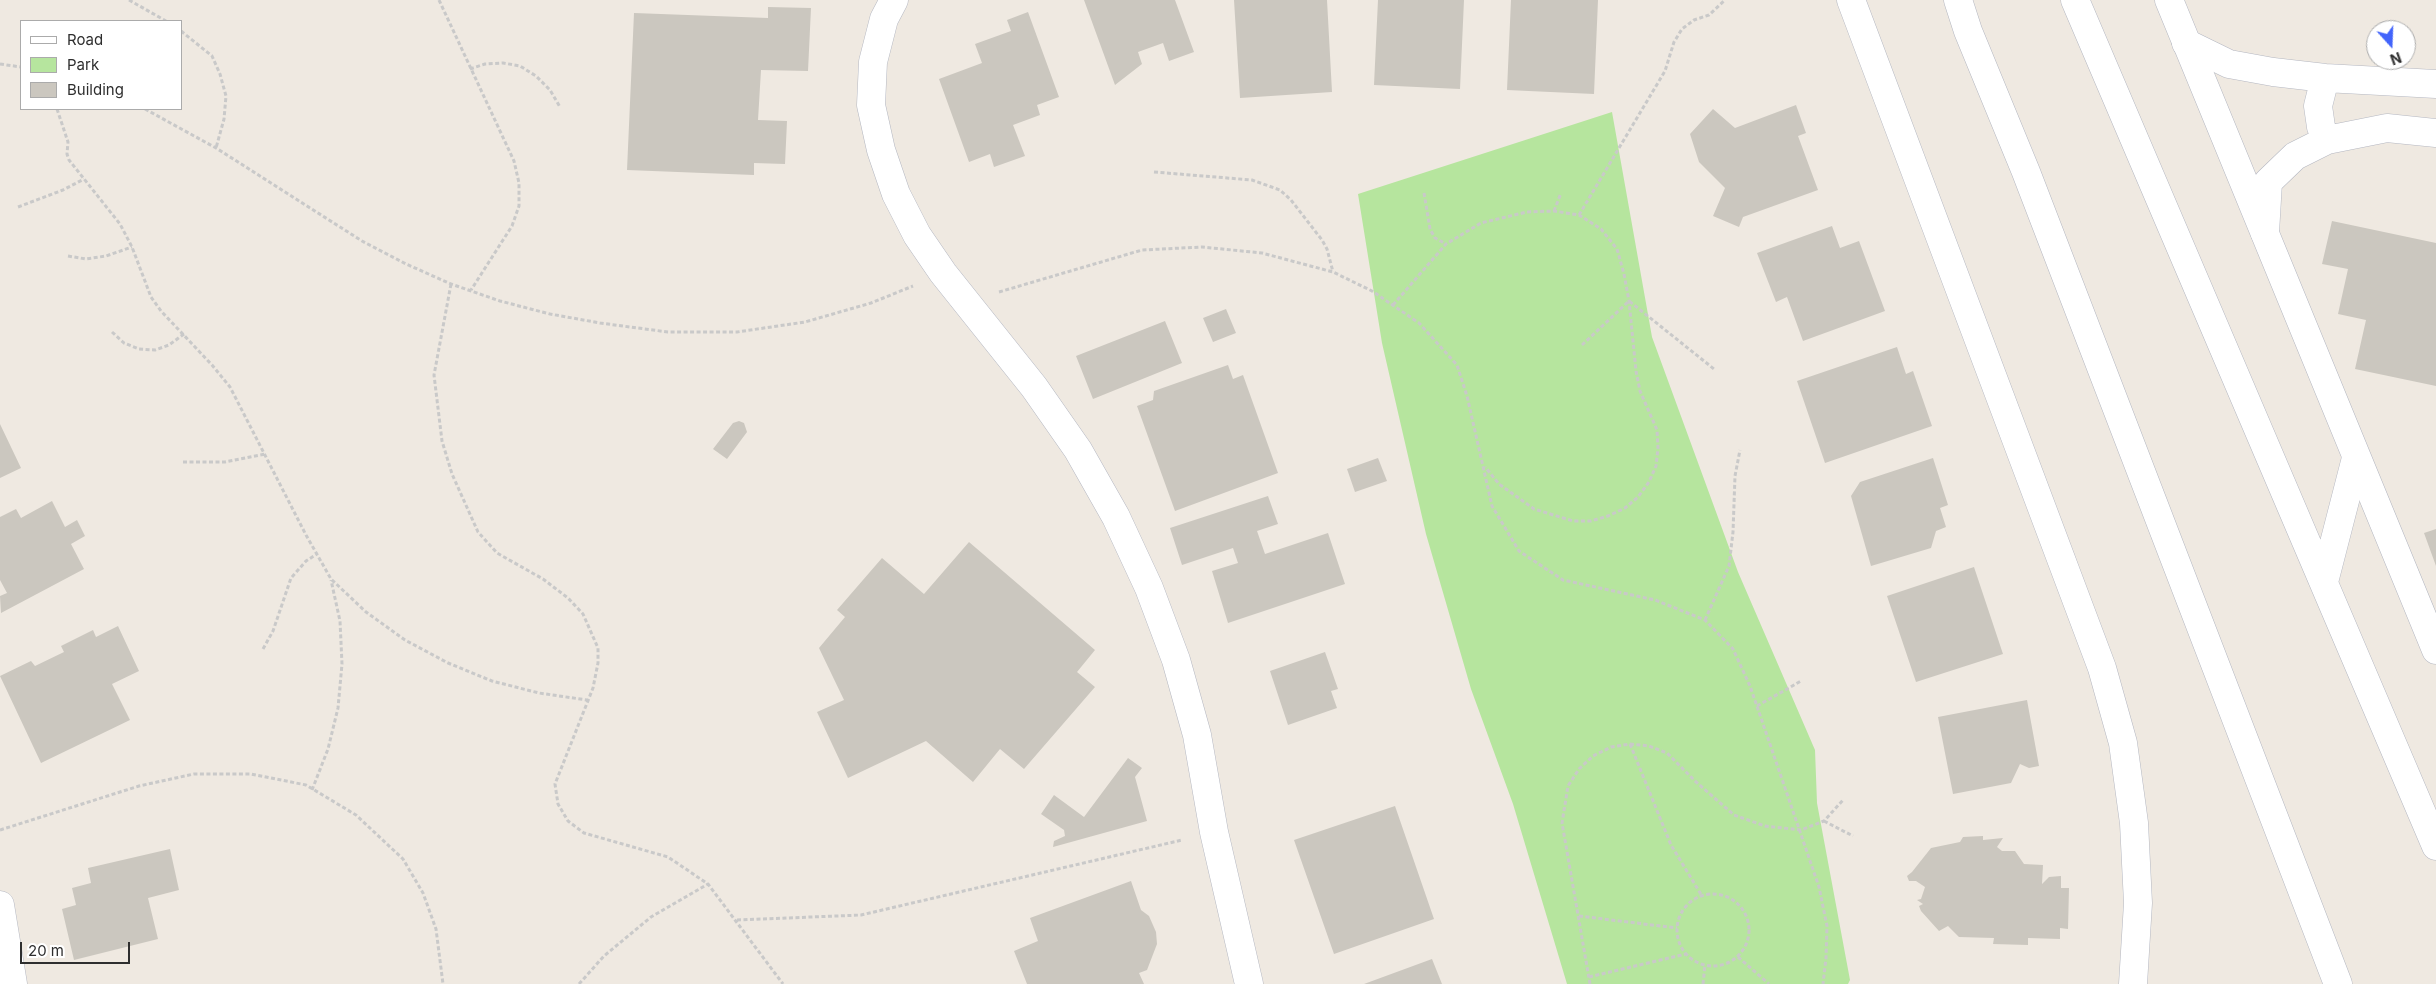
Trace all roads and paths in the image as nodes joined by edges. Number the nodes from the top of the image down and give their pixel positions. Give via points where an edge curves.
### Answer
1 (129, 0) edge
2 (439, 0) edge
3 (894, 0) edge
4 (1725, 0) edge
5 (1958, 0) edge
6 (2075, 0) edge
7 (2169, 0) edge
8 (1850, 1) edge
9 (164, 20) edge
10 (182, 32) edge
11 (2186, 43) junction
12 (0, 64) edge
13 (20, 67) edge
14 (470, 69) junction
15 (2325, 78) junction
16 (2436, 84) edge
17 (560, 107) dead end
18 (57, 110) edge
19 (147, 110) edge
20 (2436, 133) edge
21 (2327, 140) junction
22 (216, 148) junction
23 (1154, 172) dead end
24 (84, 179) junction
25 (1424, 193) dead end
26 (1561, 193) dead end
27 (18, 207) dead end
28 (1554, 211) junction
29 (1579, 215) junction
30 (2265, 233) junction
31 (1446, 244) junction
32 (132, 247) junction
33 (68, 256) dead end
34 (1333, 272) junction
35 (943, 273) junction
36 (451, 284) junction
37 (471, 290) junction
38 (967, 301) junction
39 (1629, 301) junction
40 (1393, 305) junction
41 (112, 332) dead end
42 (184, 334) junction
43 (1582, 345) dead end
44 (1714, 369) dead end
45 (1740, 450) dead end
46 (265, 454) junction
47 (2356, 458) junction
48 (183, 462) dead end
49 (1483, 466) junction
50 (317, 554) junction
51 (331, 579) junction
52 (2324, 582) junction
53 (1705, 620) junction
54 (263, 649) dead end
55 (2436, 650) edge
56 (1801, 681) dead end
57 (587, 700) junction
58 (1757, 706) junction
59 (1630, 744) junction
60 (312, 790) junction
61 (1844, 799) dead end
62 (1824, 822) junction
63 (0, 830) edge
64 (1801, 830) junction
65 (1214, 832) junction
66 (1853, 836) dead end
67 (2436, 846) edge
68 (708, 884) junction
69 (1702, 896) junction
70 (0, 906) edge
71 (1578, 916) junction
72 (736, 920) junction
73 (1677, 928) junction
74 (1686, 954) junction
75 (1738, 957) junction
76 (1705, 965) junction
77 (1589, 978) junction
78 (13, 984) edge
79 (443, 984) edge
80 (579, 984) edge
81 (783, 984) edge
82 (1249, 984) edge
83 (1590, 984) edge
84 (1703, 984) edge
85 (1769, 984) edge
86 (1823, 984) edge
87 (2133, 984) edge
88 (2338, 984) edge

1 - 9 path
2 - 14 path
3 - 35 street via 884,20 873,62 871,105 881,150 896,194 917,235
4 - 29 path via 1709,14 1682,29 1664,71
5 - 88 street
6 - 52 street
7 - 11 street
8 - 87 street via 2102,668 2123,744 2134,823 2138,903
10 - 22 path via 212,56 220,74 226,96
11 - 15 street via 2229,64
11 - 30 street
12 - 13 path
14 - 17 path via 485,64 520,66 550,90
14 - 37 path via 514,161 520,184 519,206 512,226
15 - 16 street
15 - 21 street via 2318,106
18 - 24 path via 68,142 69,160
19 - 22 path
20 - 21 street via 2387,128
21 - 30 street via 2295,156 2268,182
22 - 36 path via 362,241
23 - 34 path via 1252,180 1280,190 1322,240
24 - 27 path
24 - 32 path via 120,224
25 - 31 path via 1430,229 1435,238
26 - 28 path
28 - 29 path
28 - 31 path via 1527,212 1481,222
29 - 39 path via 1601,229 1617,249
30 - 47 street
31 - 40 path
32 - 33 path via 86,259
32 - 42 path via 151,297
34 - 38 path via 1262,253 1202,247 1142,250
34 - 40 path
35 - 37 path via 871,303 805,322 737,332 668,332 600,323 542,312
35 - 38 street
36 - 37 path
36 - 57 path via 434,375 442,441 452,474 478,532 497,552 543,579 583,614 598,648 593,688
38 - 65 street via 1078,450 1116,517 1149,588 1176,660 1196,734
39 - 43 path
39 - 44 path
39 - 49 path via 1636,372 1640,391 1657,430 1658,448 1656,466 1638,497 1608,516 1591,521 1573,521 1534,509 1499,484
40 - 49 path via 1419,323 1457,365
41 - 42 path via 124,343 154,350 170,345
42 - 46 path via 230,387
45 - 53 path via 1735,476 1729,566
46 - 48 path via 225,462
46 - 50 path
47 - 52 street
47 - 55 street
49 - 53 path via 1492,506 1519,551 1563,580 1655,600
50 - 51 path
50 - 54 path via 291,578 273,631
51 - 57 path via 366,612 406,640 448,663 492,681 539,693
51 - 60 path via 340,621 342,664 338,708 328,750
52 - 67 street
53 - 58 path via 1733,649
56 - 58 path
57 - 68 path via 556,784 558,804 568,821 584,833 668,856
58 - 64 path
59 - 64 path via 1649,746 1667,753 1734,815 1765,826
59 - 69 path via 1670,845
59 - 71 path via 1611,747 1593,756 1568,786 1562,823
60 - 63 path via 306,785 250,774 194,774 139,786
60 - 79 path via 356,815 403,859 423,893 436,929
61 - 62 path
62 - 64 path
62 - 66 path
64 - 86 path via 1827,926
65 - 72 path via 861,915
65 - 82 street
68 - 72 path
68 - 80 path via 651,917 604,956
69 - 73 path via 1689,903 1680,914
69 - 75 path via 1716,894 1730,898 1748,918 1750,932
70 - 78 street
71 - 73 path
71 - 77 path
72 - 81 path
73 - 74 path via 1679,942
74 - 76 path
74 - 77 path
75 - 76 path via 1716,966
75 - 85 path
76 - 84 path
77 - 83 path

